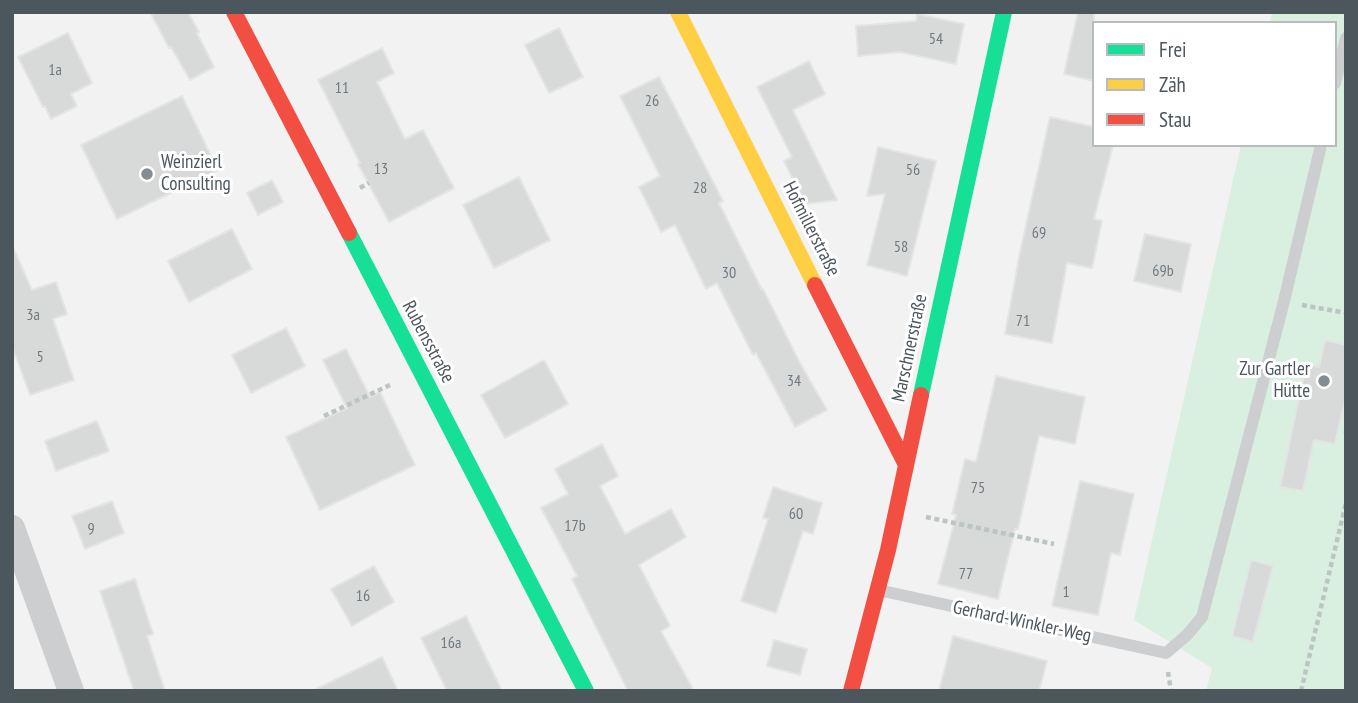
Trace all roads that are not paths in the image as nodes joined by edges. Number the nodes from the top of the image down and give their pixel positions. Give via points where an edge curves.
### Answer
1 (234, 12) edge
2 (678, 12) edge
3 (1004, 12) edge
4 (1346, 38) edge
5 (1337, 75) edge
6 (1321, 147) edge
7 (906, 465) junction
8 (12, 528) edge
9 (879, 590) junction
10 (71, 691) edge
11 (586, 691) edge
12 (851, 691) edge

1 - 11 street, Rubensstraße
2 - 7 street, Hofmillerstraße
3 - 7 street, Marschnerstraße
4 - 5 lane
6 - 9 lane, Gerhard-Winkler-Weg via 1202,617 1187,635 1166,653
7 - 9 street, Marschnerstraße
8 - 10 street
9 - 12 street, Marschnerstraße

